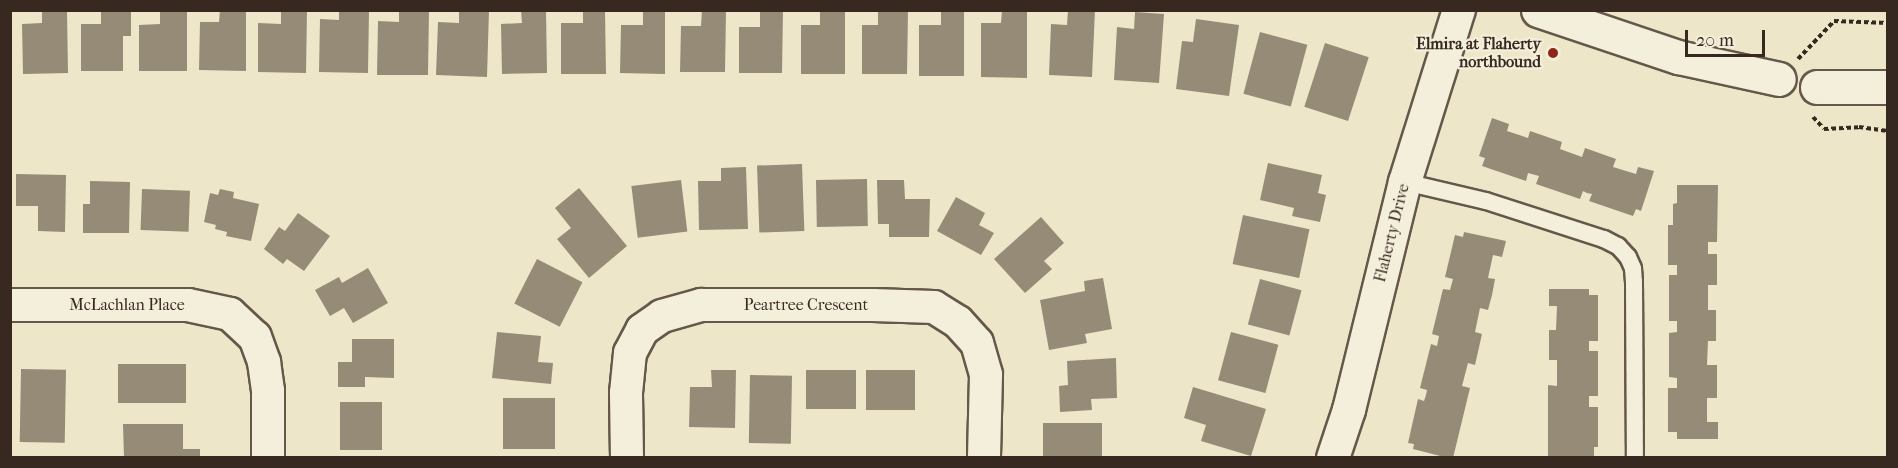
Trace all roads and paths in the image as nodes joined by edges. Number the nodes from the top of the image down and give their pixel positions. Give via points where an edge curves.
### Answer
1 (1459, 10) edge
2 (1538, 10) edge
3 (1887, 23) edge
4 (1779, 79) joint
5 (1817, 87) dead end
6 (1887, 87) edge
7 (1824, 129) dead end
8 (1887, 131) edge
9 (1405, 182) junction
10 (10, 305) edge
11 (268, 458) edge
12 (627, 458) edge
13 (984, 458) edge
14 (1334, 458) edge
15 (1635, 458) edge

1 - 9 street, Flaherty Drive
2 - 4 main road via 1678,57
3 - 4 path via 1834,21
5 - 6 main road
7 - 8 path via 1859,127
9 - 14 street, Flaherty Drive
9 - 15 lane via 1486,201 1604,239 1628,257 1634,282
10 - 11 street, McLachlan Place via 188,305 230,314 255,337 264,362
12 - 13 street, Peartree Crescent via 630,353 642,330 662,316 701,305 934,307 958,322 977,343 986,375

